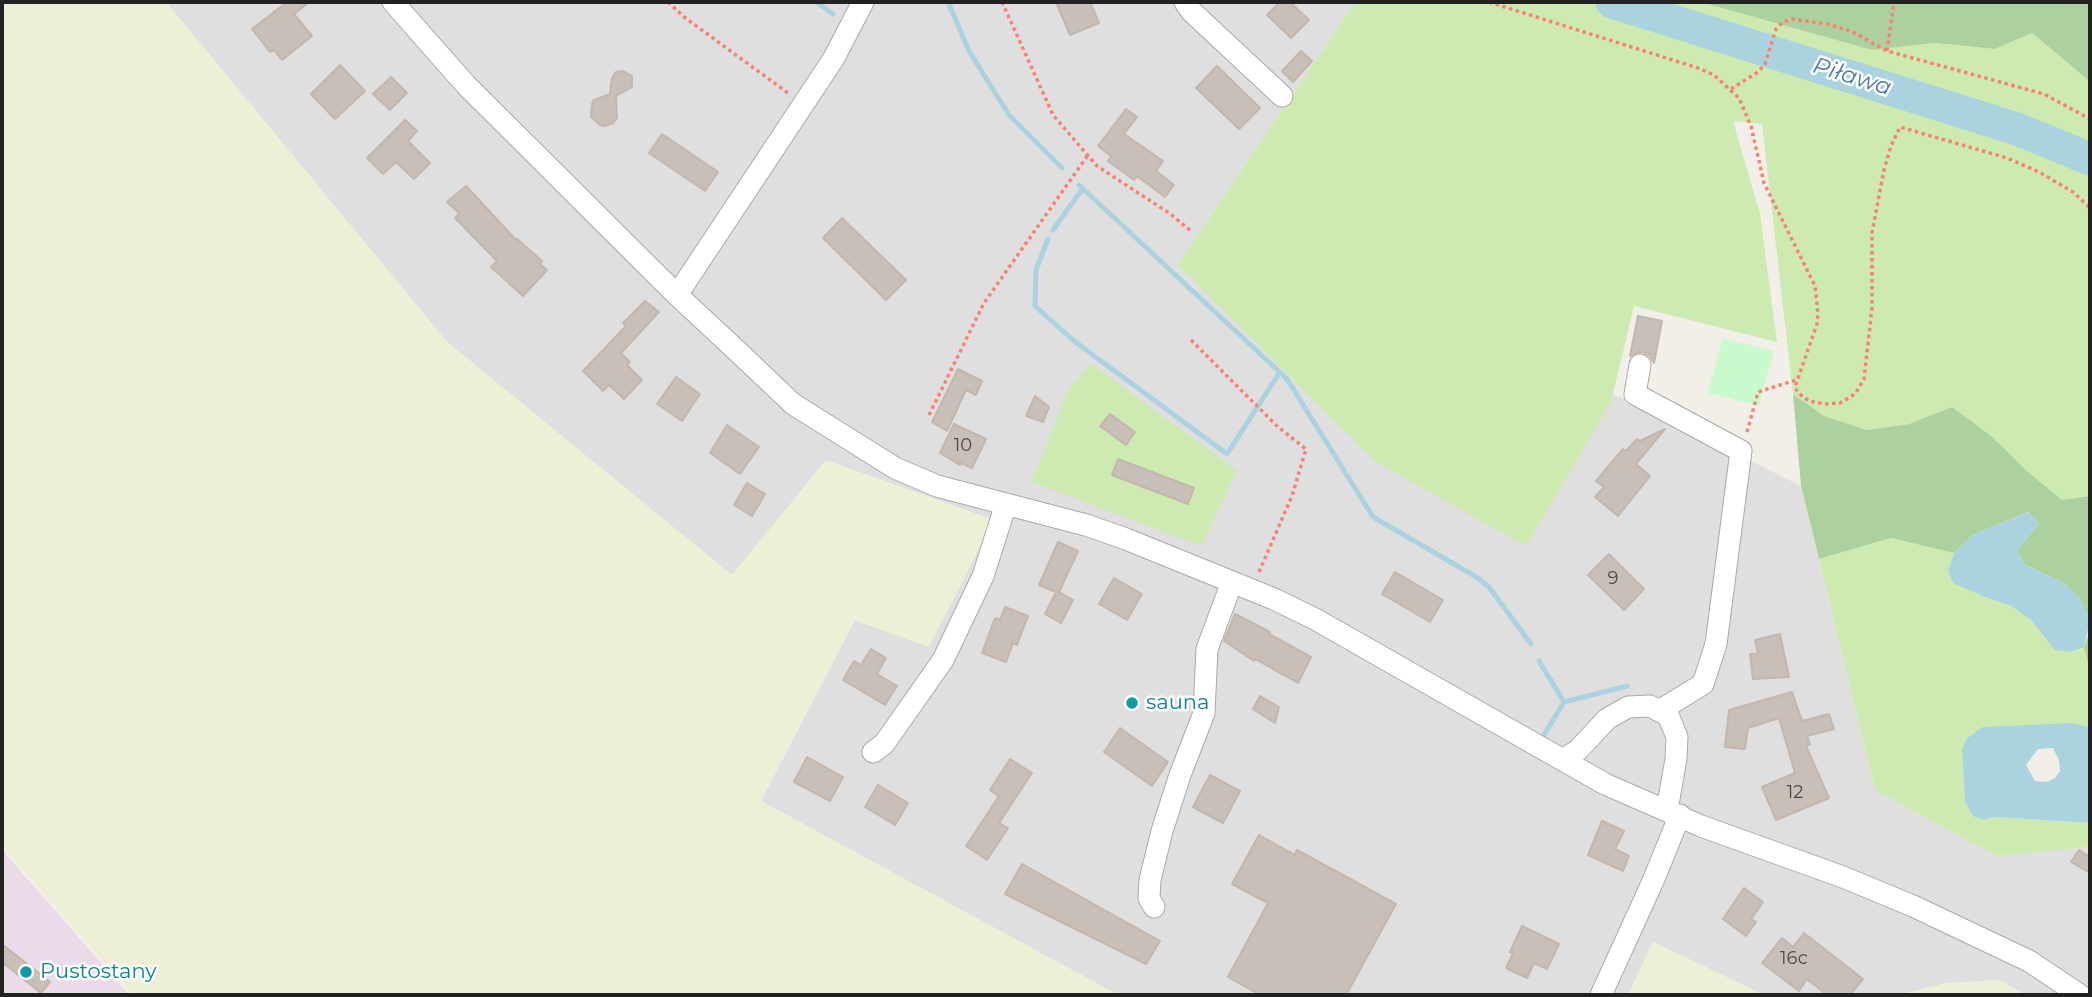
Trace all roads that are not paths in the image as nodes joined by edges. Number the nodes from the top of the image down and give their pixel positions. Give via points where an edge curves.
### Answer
1 (393, 2) edge
2 (863, 2) edge
3 (1185, 2) edge
4 (1282, 96) dead end
5 (677, 295) junction
6 (1640, 365) dead end
7 (1006, 504) junction
8 (1242, 586) junction
9 (1659, 711) junction
10 (873, 752) dead end
11 (1563, 760) junction
12 (1673, 812) junction
13 (1154, 907) dead end
14 (1601, 995) edge
15 (2081, 995) edge

1 - 5 street via 466,85
2 - 5 street via 834,58
3 - 4 street
5 - 7 street via 793,404 895,468 937,486
6 - 9 street via 1634,394 1741,451 1716,644 1703,684
7 - 8 street via 1093,527
7 - 10 street via 983,576 943,660 884,744
8 - 11 street via 1326,625
8 - 13 street via 1208,649 1204,712 1176,787 1150,880 1149,898
9 - 11 street via 1650,706 1628,707 1607,719
9 - 12 street via 1668,715 1677,737
11 - 12 street via 1605,784
12 - 14 street via 1653,881
12 - 15 street via 1976,934

